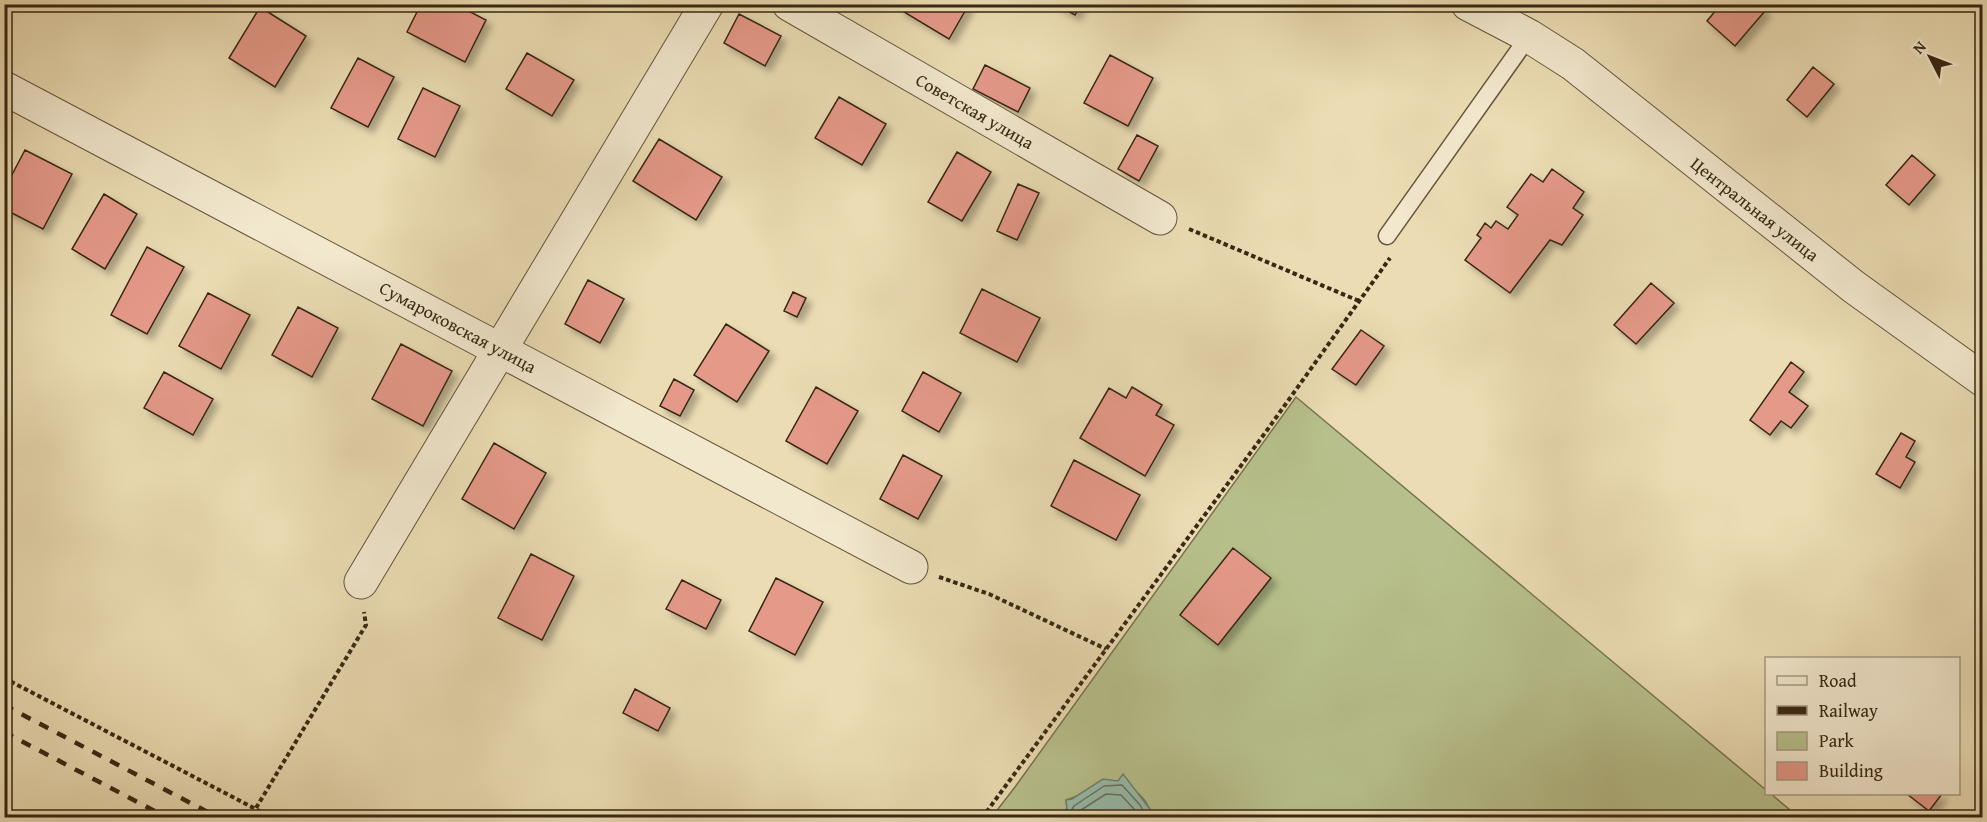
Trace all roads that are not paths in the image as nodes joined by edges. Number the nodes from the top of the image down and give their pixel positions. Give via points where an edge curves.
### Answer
1 (707, 4) edge
2 (789, 4) edge
3 (1468, 4) edge
4 (1529, 36) junction
5 (4, 88) edge
6 (1160, 218) road end
7 (1387, 236) dead end
8 (501, 350) junction
9 (1983, 379) edge
10 (911, 567) road end
11 (362, 582) road end

1 - 8 street
2 - 6 street, Советская улица
3 - 4 street, Центральная улица
4 - 7 lane
4 - 9 street, Центральная улица via 1573,64 1854,287
5 - 8 street, Сумароковская улица
8 - 10 street, Сумароковская улица
8 - 11 street

